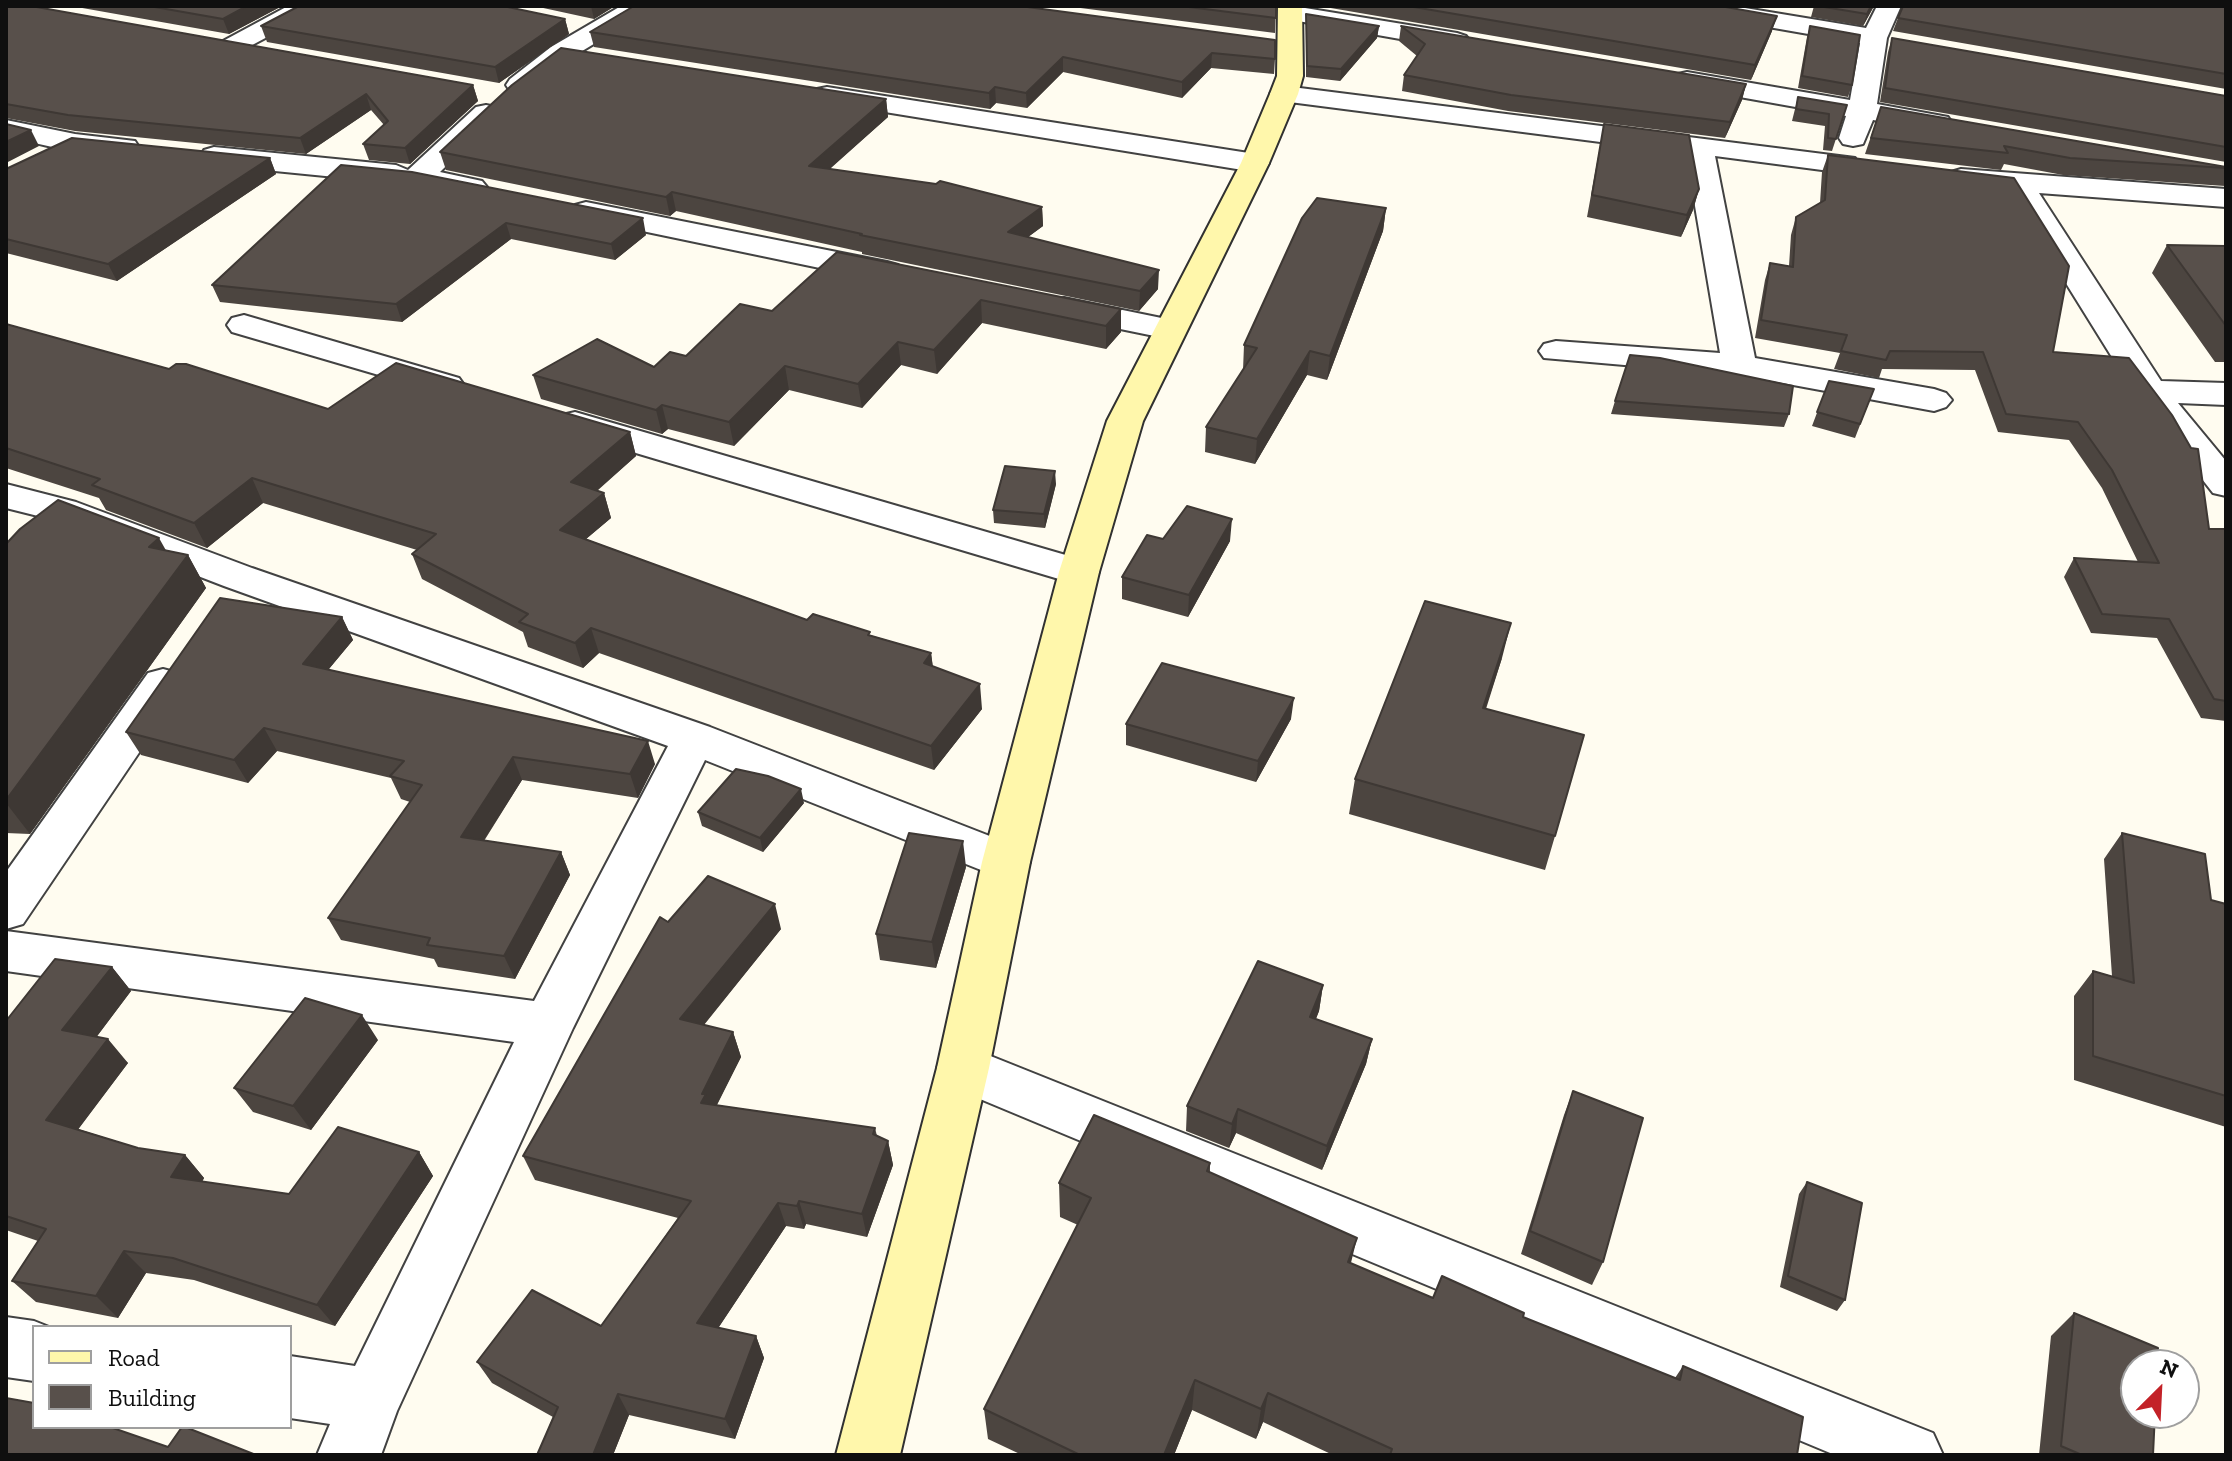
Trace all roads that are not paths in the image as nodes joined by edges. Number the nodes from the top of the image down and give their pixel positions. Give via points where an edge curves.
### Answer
1 (307, 6) edge
2 (639, 6) edge
3 (1688, 6) edge
4 (1889, 6) edge
5 (556, 21) edge
6 (1283, 27) edge
7 (599, 30) junction
8 (1874, 38) junction
9 (201, 40) edge
10 (1904, 43) edge
11 (1475, 44) edge
12 (232, 46) junction
13 (560, 53) junction
14 (278, 54) edge
15 (606, 60) edge
16 (1661, 76) edge
17 (807, 92) edge
18 (1284, 94) junction
19 (1862, 110) junction
20 (6, 128) edge
21 (1971, 128) edge
22 (75, 142) junction
23 (1699, 148) junction
24 (153, 150) edge
25 (184, 153) edge
26 (34, 163) edge
27 (1255, 163) junction
28 (1845, 164) junction
29 (1877, 168) edge
30 (1940, 175) edge
31 (418, 176) junction
32 (2019, 184) junction
33 (496, 192) edge
34 (2226, 198) edge
35 (559, 205) edge
36 (919, 278) edge
37 (1028, 301) edge
38 (244, 325) dead end
39 (1169, 329) junction
40 (1556, 351) dead end
41 (1739, 365) junction
42 (2150, 391) junction
43 (2226, 394) edge
44 (487, 397) edge
45 (1934, 400) dead end
46 (547, 415) edge
47 (2226, 485) edge
48 (6, 496) edge
49 (63, 510) junction
50 (35, 540) edge
51 (1079, 572) junction
52 (238, 577) junction
53 (211, 616) edge
54 (185, 654) edge
55 (694, 738) junction
56 (1006, 862) junction
57 (6, 910) edge
58 (6, 951) edge
59 (548, 1025) junction
60 (963, 1068) junction
61 (6, 1347) edge
62 (32, 1351) edge
63 (292, 1387) edge
64 (371, 1399) junction
65 (349, 1455) edge
66 (868, 1455) edge
67 (1911, 1455) edge

1 - 12 street
2 - 7 street
3 - 8 street
4 - 8 street
5 - 7 street
6 - 11 street
6 - 18 street via 1290,76
7 - 13 street
8 - 10 street
8 - 19 street
9 - 12 street
12 - 14 street
13 - 15 street
13 - 31 street via 490,93
16 - 19 street
17 - 27 street
18 - 23 street
18 - 27 street
19 - 21 street
19 - 28 street
20 - 22 street
22 - 24 street
22 - 26 street
23 - 28 street
23 - 41 street
25 - 31 street
27 - 39 street
28 - 29 street
30 - 32 street
31 - 33 street
32 - 34 street
32 - 42 street
35 - 36 street
37 - 39 street
38 - 44 street
39 - 51 street via 1125,421
40 - 41 street
41 - 45 street
42 - 43 street
42 - 47 street
46 - 51 street
48 - 49 street
49 - 50 street
49 - 52 street
51 - 56 street
52 - 53 street
52 - 55 street
54 - 57 street
55 - 56 street
55 - 59 street
56 - 60 street
58 - 59 street
59 - 64 street
60 - 66 street
60 - 67 street
61 - 62 street
63 - 64 street
64 - 65 street

